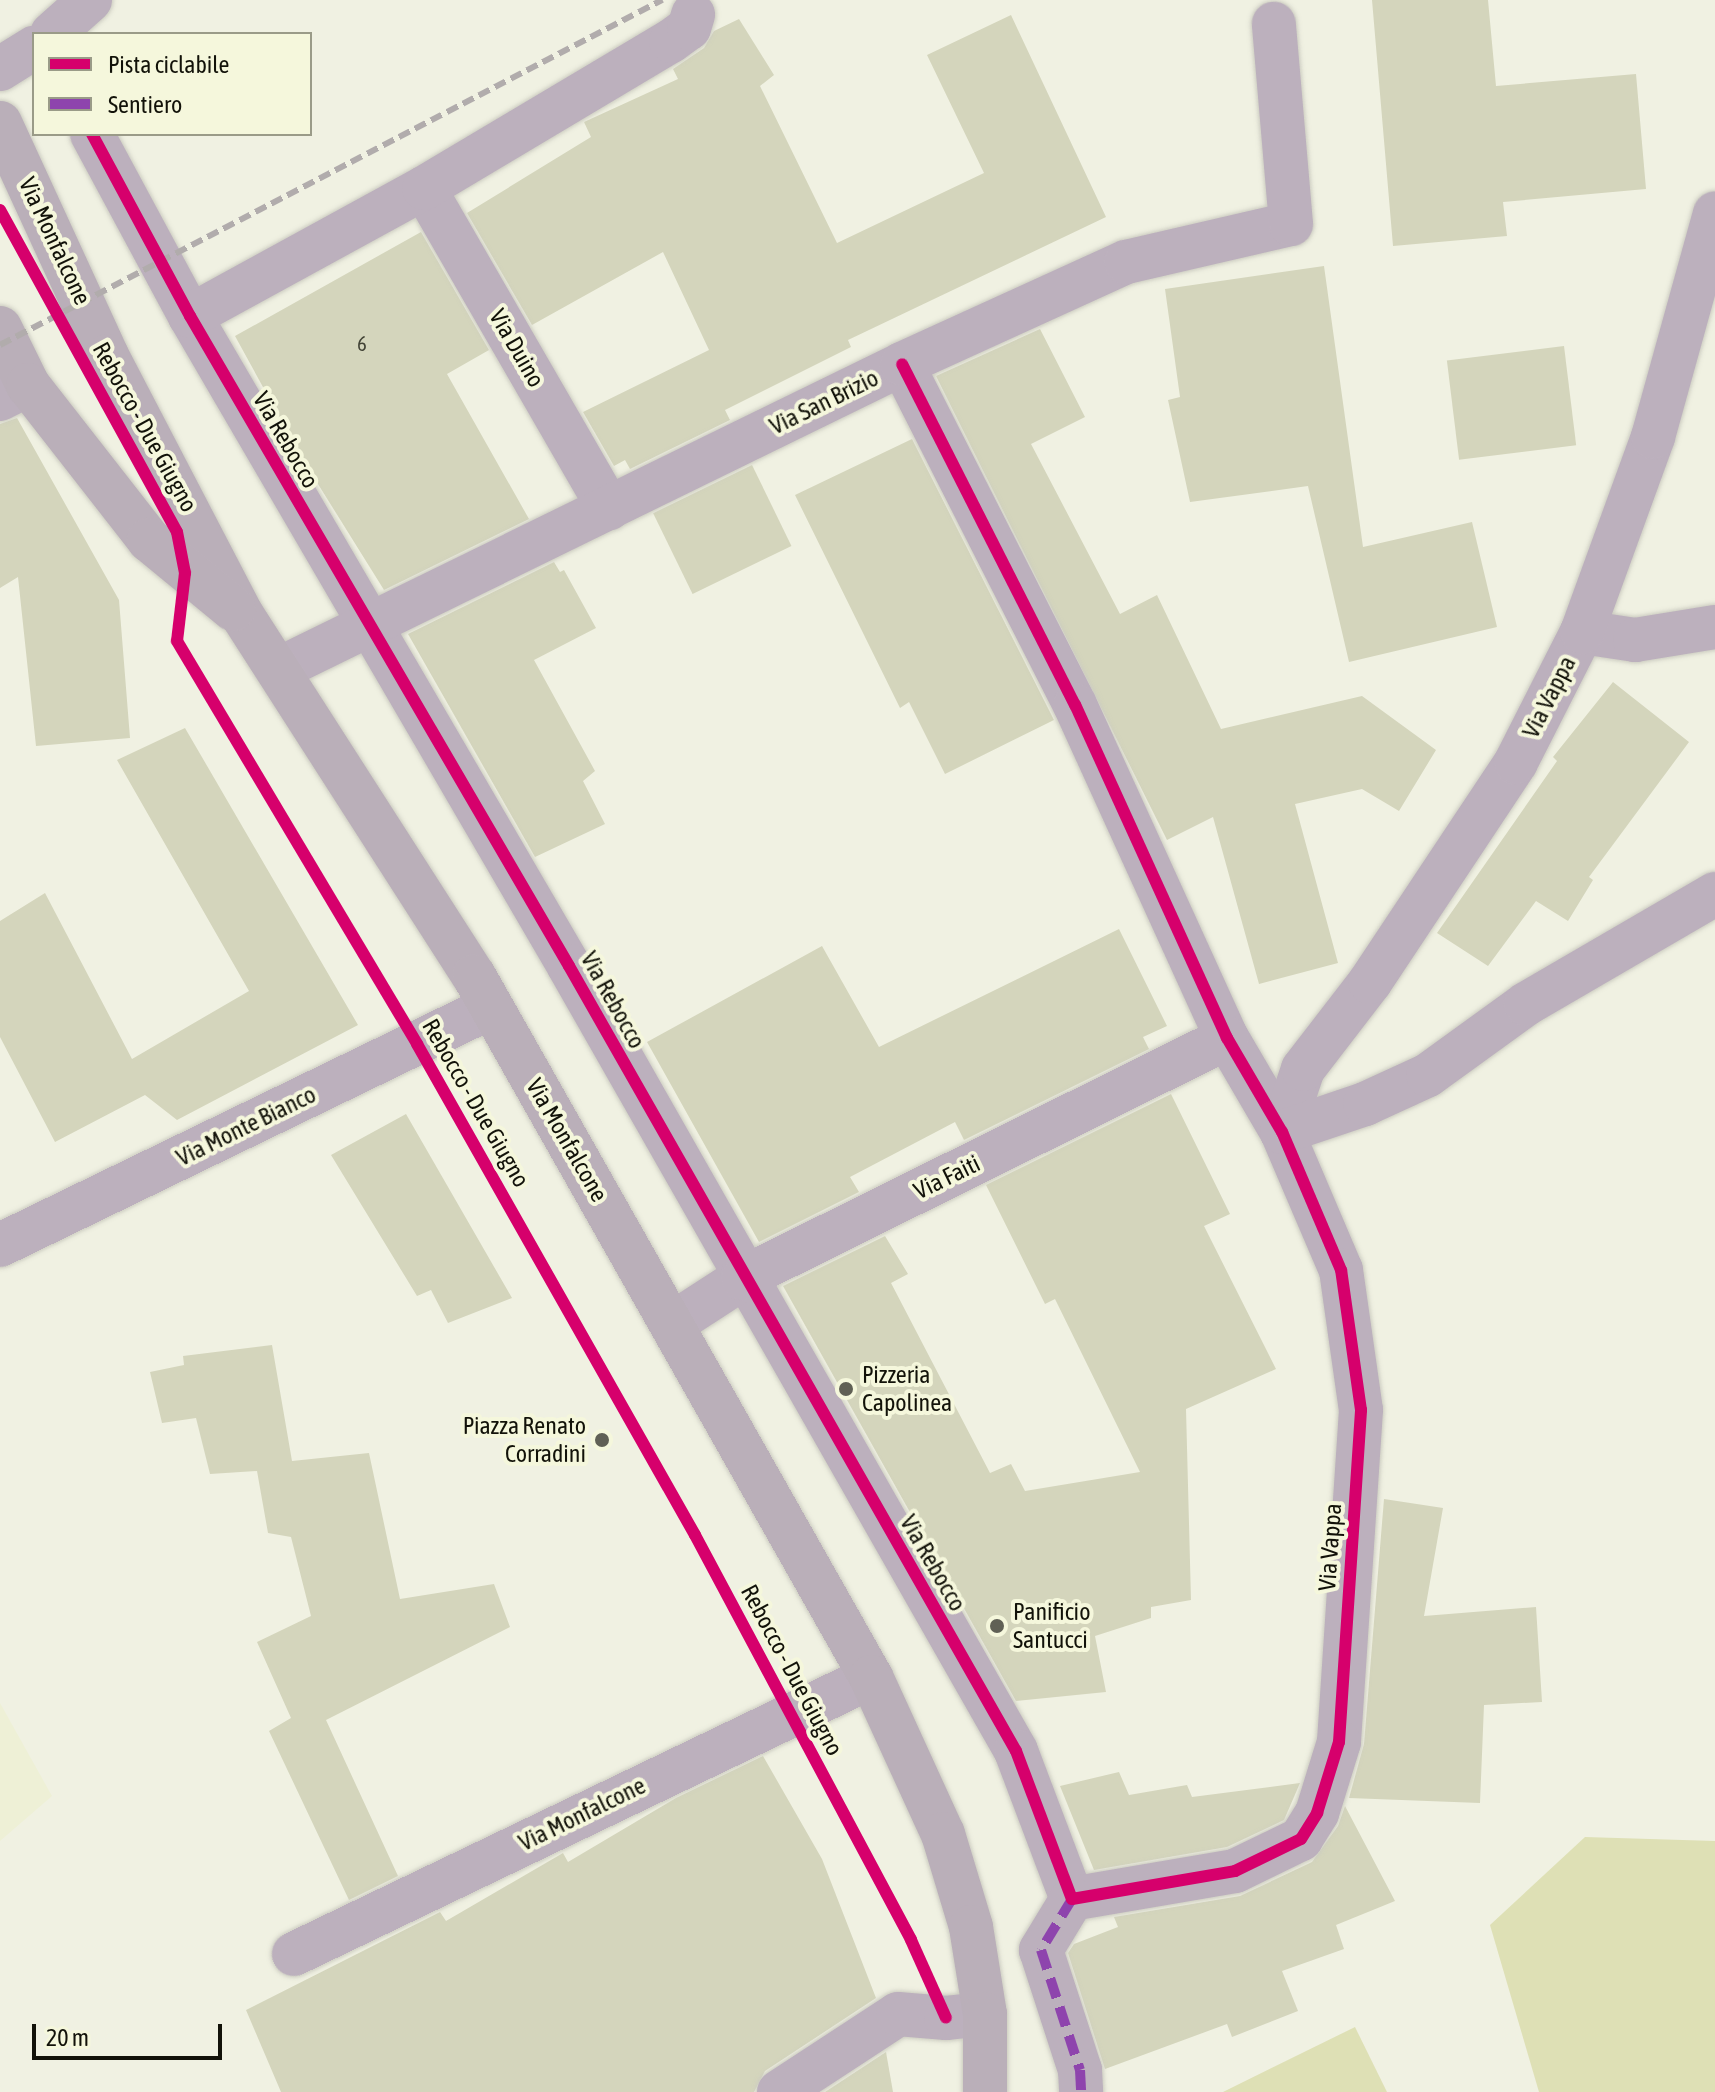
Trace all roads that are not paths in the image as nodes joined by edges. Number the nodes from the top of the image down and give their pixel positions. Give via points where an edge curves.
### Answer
1 (90, 0) edge
2 (693, 15) dead end
3 (1274, 24) dead end
4 (54, 32) edge
5 (32, 49) edge
6 (0, 69) edge
7 (0, 123) edge
8 (93, 136) edge
9 (424, 188) junction
10 (1715, 213) edge
11 (190, 316) junction
12 (0, 328) edge
13 (902, 364) junction
14 (14, 392) edge
15 (609, 508) junction
16 (242, 615) junction
17 (368, 627) junction
18 (1715, 627) edge
19 (1582, 632) junction
20 (279, 669) junction
21 (1715, 894) edge
22 (491, 1007) junction
23 (1227, 1038) junction
24 (1282, 1132) junction
25 (0, 1245) edge
26 (743, 1278) junction
27 (672, 1324) junction
28 (871, 1677) junction
29 (1072, 1899) junction
30 (294, 1954) dead end
31 (985, 2014) junction
32 (779, 2092) edge
33 (985, 2092) edge
34 (1081, 2092) edge

1 - 4 street
2 - 9 street via 689,28 671,41
3 - 13 street, Via San Brizio via 1291,224 1126,262
5 - 6 street
7 - 16 main road, Via Monfalcone via 107,356
8 - 11 street, Via Rebocco
9 - 11 street
9 - 15 street, Via Duino
10 - 19 street, Via Vappa via 1653,437
11 - 17 street, Via Rebocco
12 - 14 main road, Via Monfalcone
13 - 15 street, Via San Brizio
13 - 23 street, Via Vappa via 1075,705
14 - 16 main road, Via Monfalcone via 149,540
15 - 17 street, Via San Brizio
16 - 20 main road, Via Monfalcone
17 - 20 street, Via San Brizio
17 - 26 street, Via Rebocco via 569,966
18 - 19 street via 1635,640
19 - 24 street, Via Vappa via 1516,762 1370,982 1303,1069
20 - 22 main road, Via Monfalcone
21 - 24 street via 1526,1004 1428,1075 1365,1104
22 - 25 street, Via Monte Bianco
22 - 27 main road, Via Monfalcone
23 - 24 street, Via Vappa
23 - 26 street, Via Faiti
24 - 29 street, Via Vappa via 1341,1270 1361,1410 1336,1763 1301,1839 1235,1871
26 - 27 street, Via Faiti
26 - 29 street, Via Rebocco via 1016,1751
27 - 28 main road, Via Monfalcone
28 - 30 street, Via Monfalcone
28 - 31 main road, Via Monfalcone via 943,1834 971,1927
29 - 34 street via 1041,1950 1080,2070
31 - 32 street via 898,2014
31 - 33 main road, Via Monfalcone

